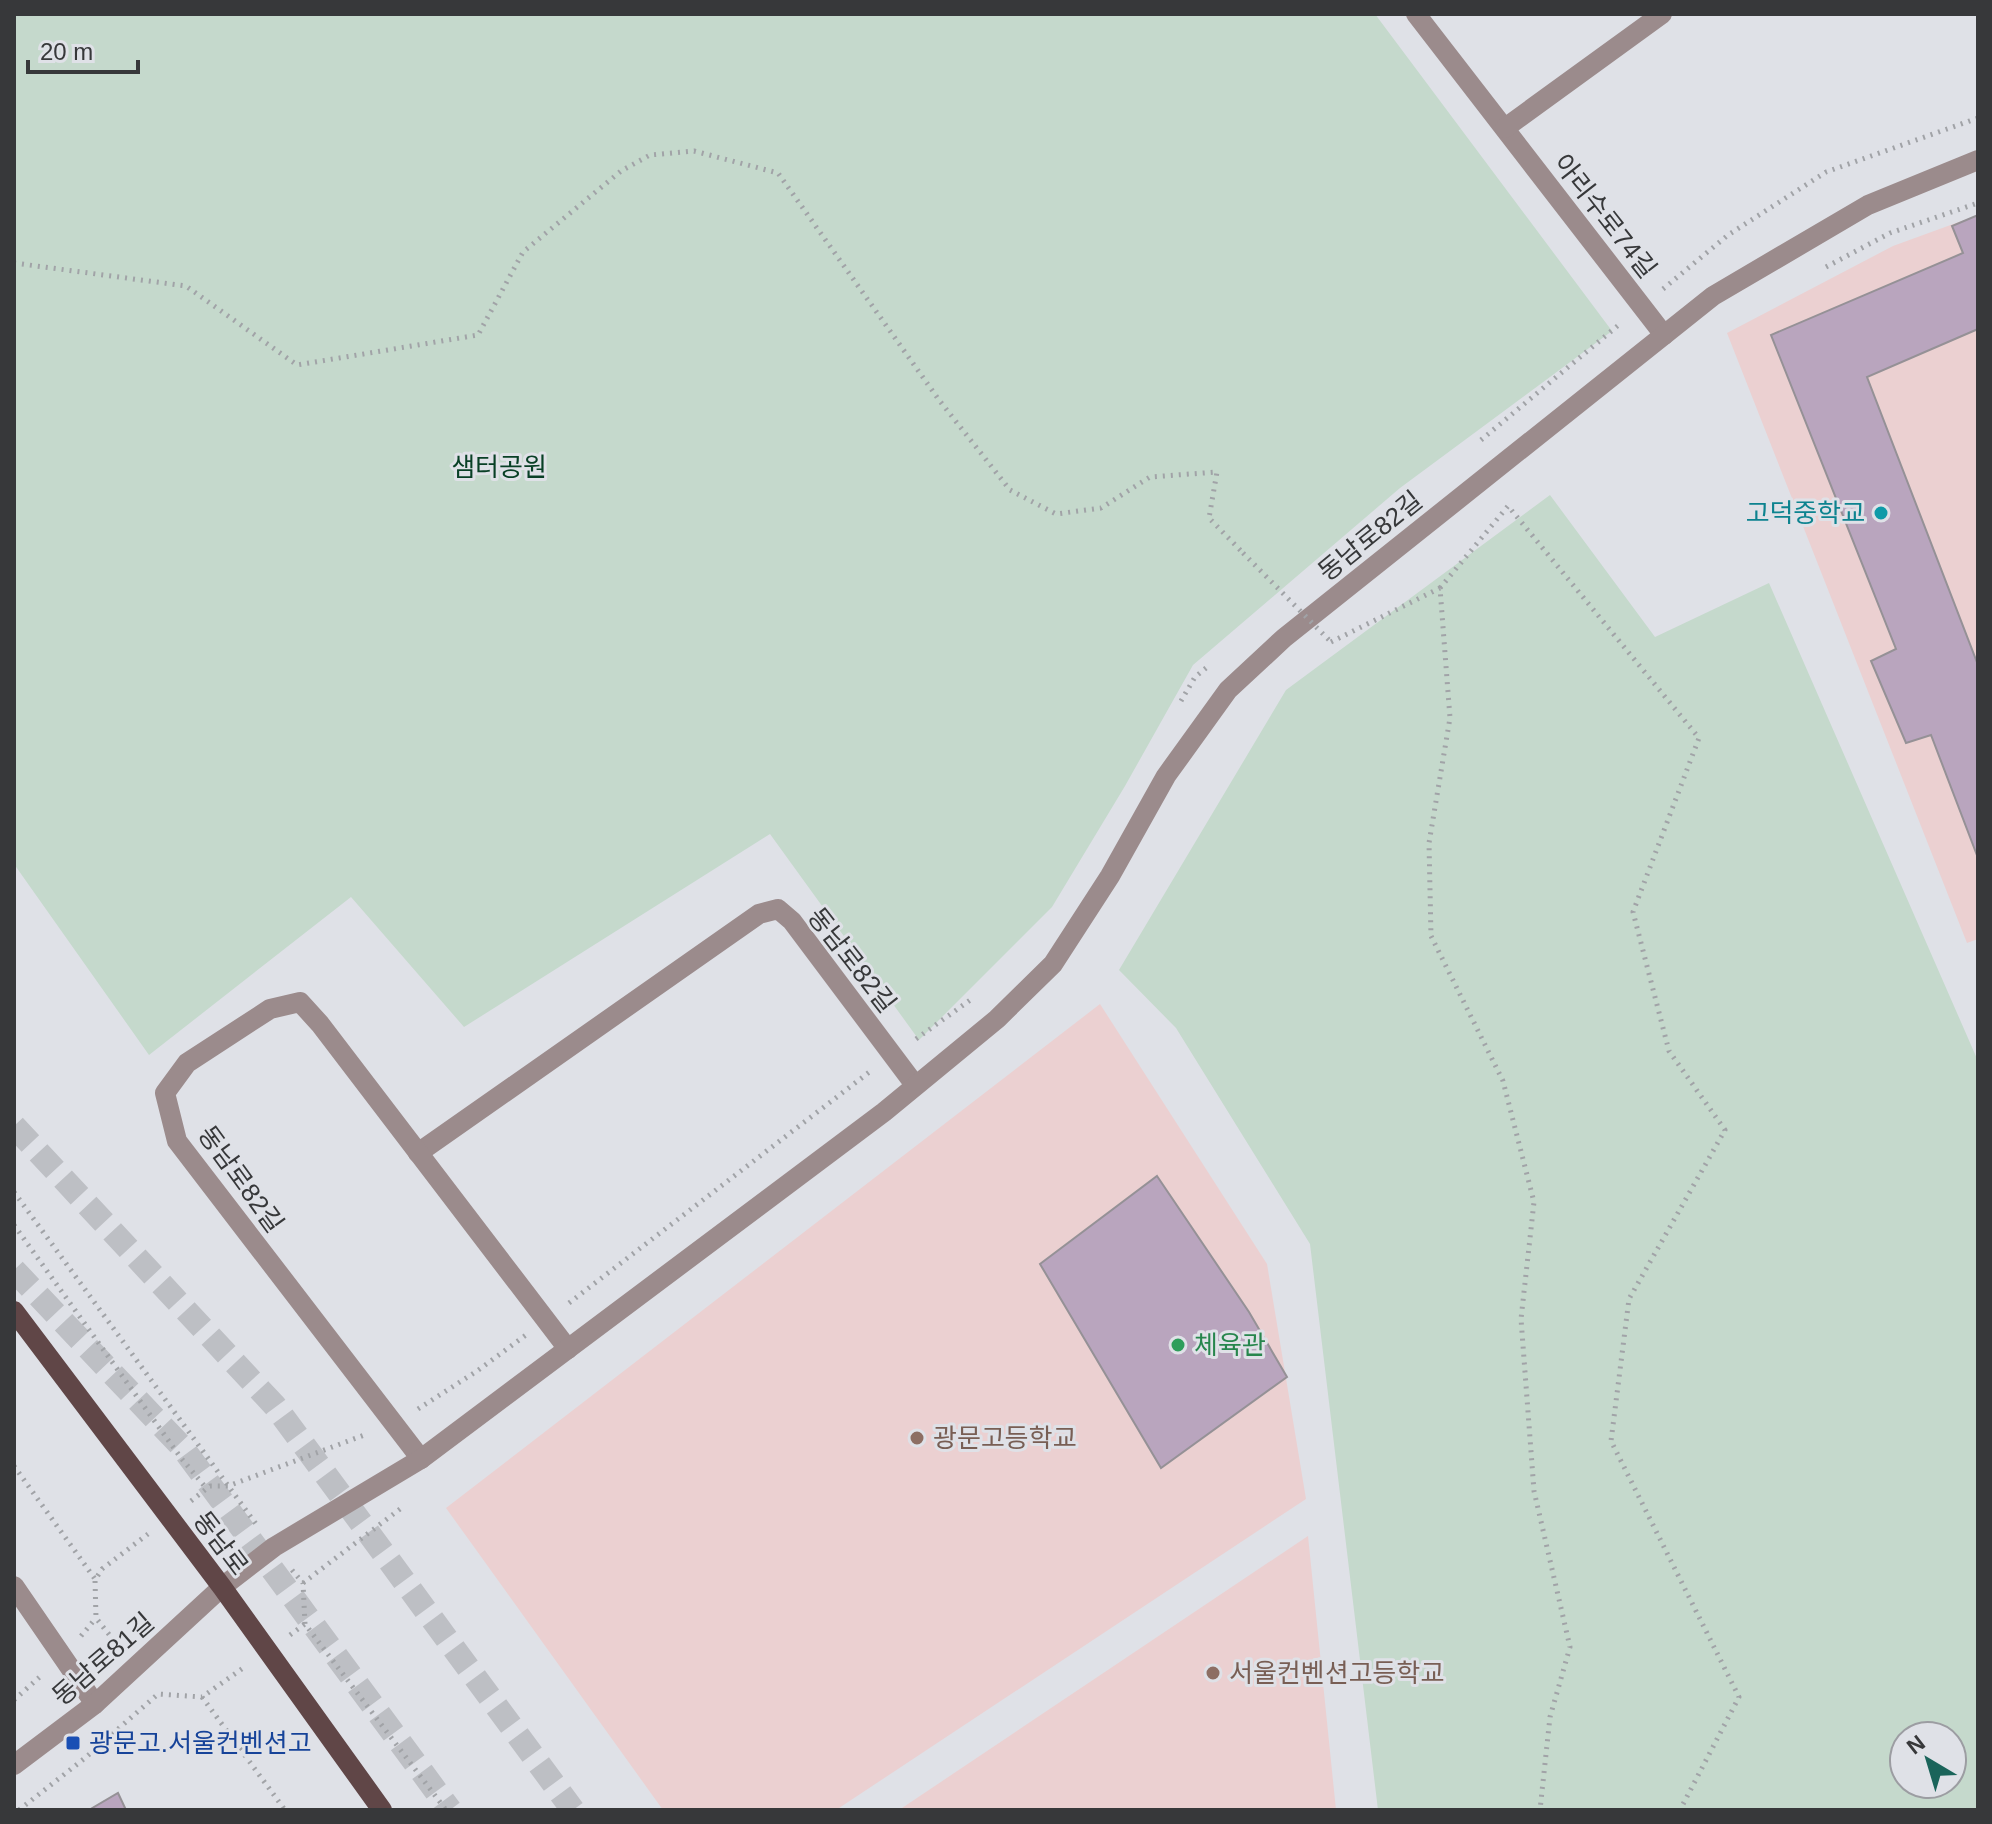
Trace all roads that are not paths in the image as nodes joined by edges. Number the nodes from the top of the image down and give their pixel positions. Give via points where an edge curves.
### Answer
1 (1416, 14) edge
2 (1662, 14) edge
3 (1505, 128) junction
4 (1978, 160) edge
5 (1664, 335) junction
6 (915, 1085) junction
7 (418, 1153) junction
8 (14, 1311) edge
9 (568, 1349) junction
10 (421, 1459) junction
11 (14, 1586) edge
12 (222, 1587) junction
13 (95, 1704) junction
14 (14, 1765) edge
15 (382, 1810) edge

1 - 3 street, 아리수로74길
2 - 3 street
3 - 5 street, 아리수로74길
4 - 5 street, 동남로82길 via 1868,205 1713,296
5 - 6 street, 동남로82길 via 1284,638 1228,690 1166,776 1053,964 997,1019
6 - 7 street, 동남로82길 via 778,909 759,914
6 - 9 street, 동남로82길
7 - 9 street, 동남로82길
7 - 10 street, 동남로82길 via 300,1002 270,1009 187,1063 165,1093 177,1141
8 - 12 main road, 동남로
9 - 10 street, 동남로82길
10 - 12 street, 동남로82길 via 274,1547
11 - 13 street
12 - 13 street, 동남로81길
12 - 15 main road, 동남로
13 - 14 street, 동남로81길

